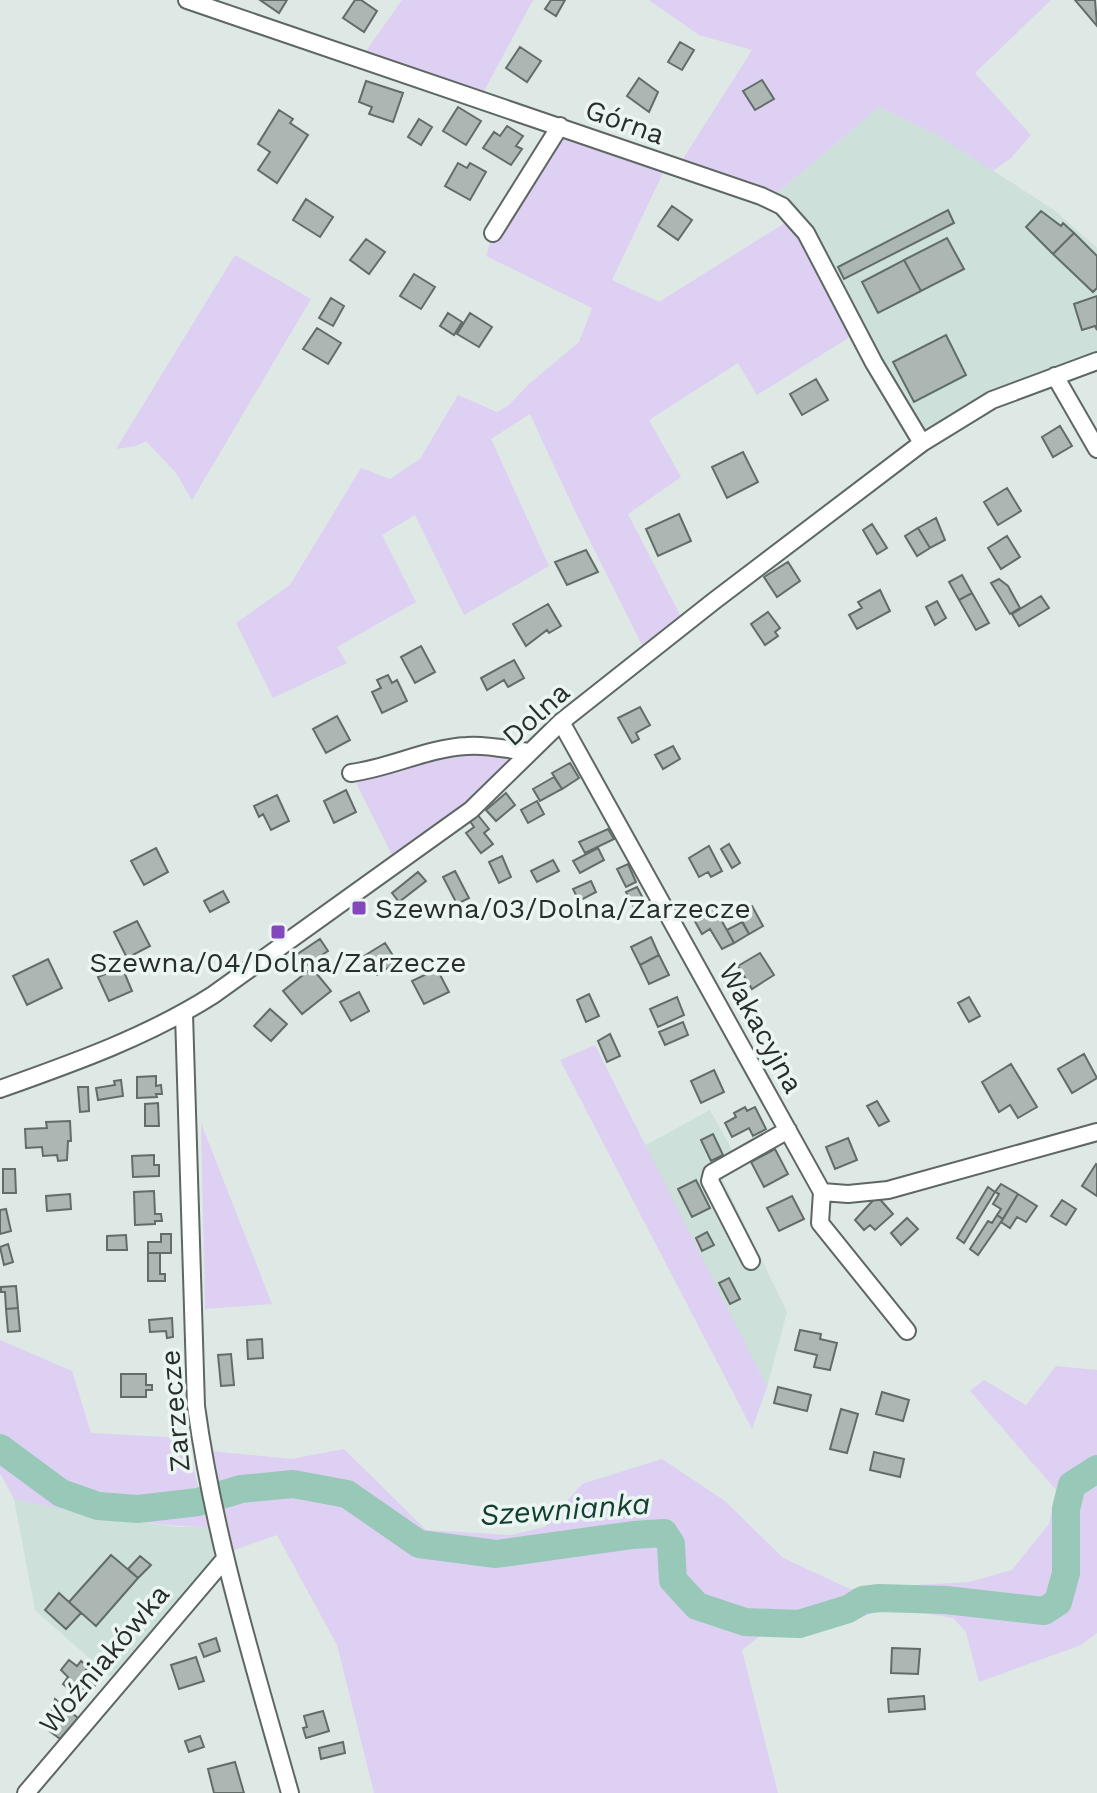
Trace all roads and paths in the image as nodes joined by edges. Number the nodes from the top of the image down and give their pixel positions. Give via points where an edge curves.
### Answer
1 (187, 0) edge
2 (560, 126) junction
3 (493, 233) dead end
4 (1097, 361) edge
5 (1055, 376) junction
6 (922, 443) junction
7 (1097, 449) edge
8 (561, 722) junction
9 (529, 752) junction
10 (351, 773) dead end
11 (184, 1014) junction
12 (0, 1089) edge
13 (788, 1130) junction
14 (1097, 1132) edge
15 (822, 1192) junction
16 (751, 1261) dead end
17 (907, 1331) dead end
18 (224, 1560) junction
19 (26, 1793) edge
20 (290, 1793) edge

1 - 2 street, Górna
2 - 3 street
2 - 6 street, Górna via 782,206 806,233
4 - 5 street, Dolna
5 - 6 street, Dolna via 992,400
5 - 7 street
6 - 8 street, Dolna
8 - 9 street, Dolna
8 - 13 street, Wakacyjna
9 - 10 street via 469,745
9 - 11 street, Dolna via 471,810 423,847
11 - 12 street, Dolna
11 - 18 street, Zarzecze via 196,1406
13 - 15 street, Wakacyjna
13 - 16 street via 712,1173 710,1181
14 - 15 street via 888,1190
15 - 17 street, Wakacyjna via 820,1223
18 - 19 street, Woźniakówka
18 - 20 street, Zarzecze

